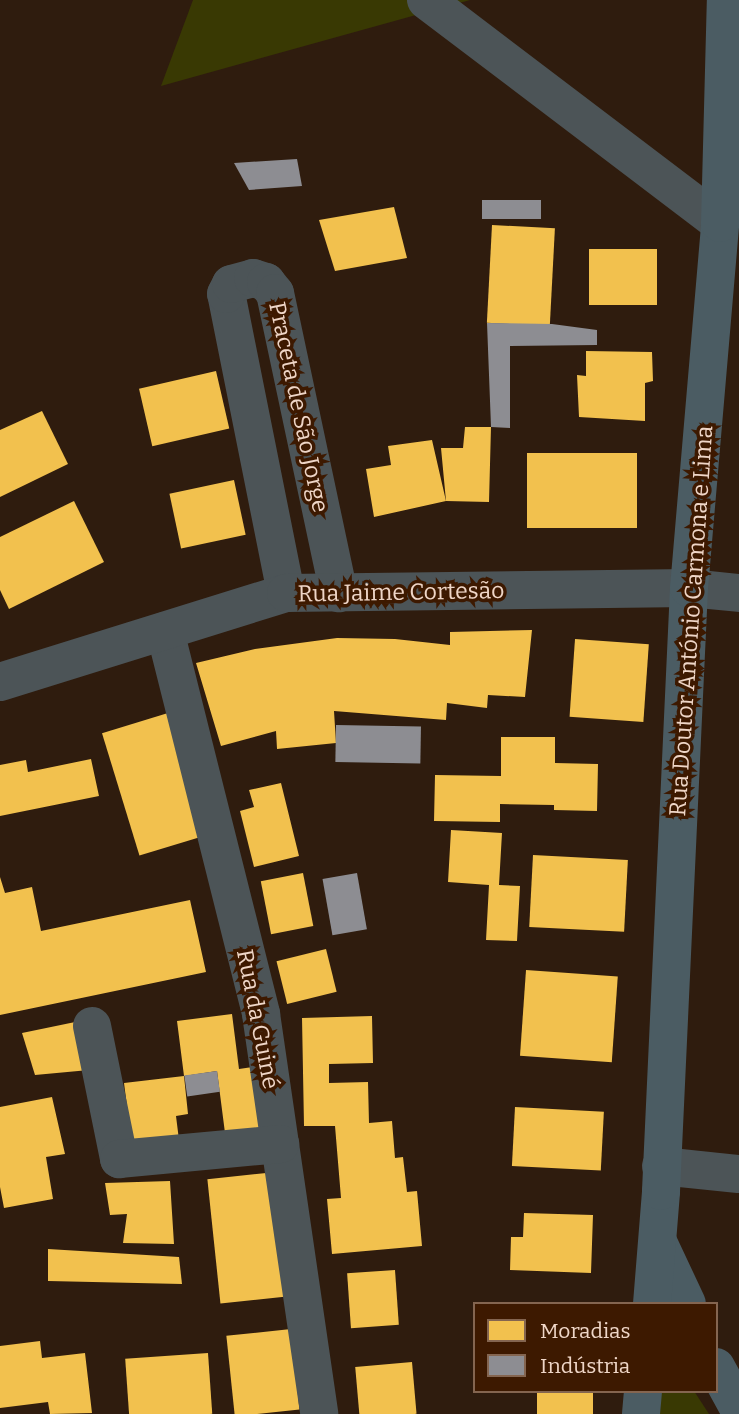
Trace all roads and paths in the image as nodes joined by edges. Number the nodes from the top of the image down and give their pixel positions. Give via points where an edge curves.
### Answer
1 (426, 0) edge
2 (726, 0) edge
3 (720, 223) junction
4 (689, 588) junction
5 (286, 593) junction
6 (339, 593) junction
7 (739, 593) edge
8 (165, 631) junction
9 (0, 682) edge
10 (92, 1026) dead end
11 (280, 1144) junction
12 (662, 1166) junction
13 (739, 1174) edge
14 (658, 1242) junction
15 (652, 1302) edge
16 (686, 1302) edge
17 (718, 1371) edge
18 (643, 1393) edge
19 (739, 1409) edge
20 (319, 1414) edge
21 (641, 1414) edge

1 - 3 street
2 - 3 main road, Rua Doutor António Carmona e Lima
3 - 4 main road, Rua Doutor António Carmona e Lima
4 - 6 street, Rua Jaime Cortesão
4 - 7 street, Rua Jaime Cortesão
4 - 12 main road, Rua Doutor António Carmona e Lima
5 - 6 street, Rua Jaime Cortesão
5 - 6 street, Praceta de São Jorge via 226,295 231,284 253,278 266,282 275,293
5 - 8 street, Rua Jaime Cortesão
8 - 9 street, Rua Jaime Cortesão
8 - 11 street, Rua da Guiné via 261,1014
10 - 11 street via 119,1159
11 - 20 street, Rua da Guiné
12 - 13 street
12 - 14 main road, Rua Doutor António Carmona e Lima
14 - 15 main road, Rua Doutor António Carmona e Lima
14 - 16 main road, Rua Doutor António Carmona e Lima
17 - 19 main road
18 - 21 main road

